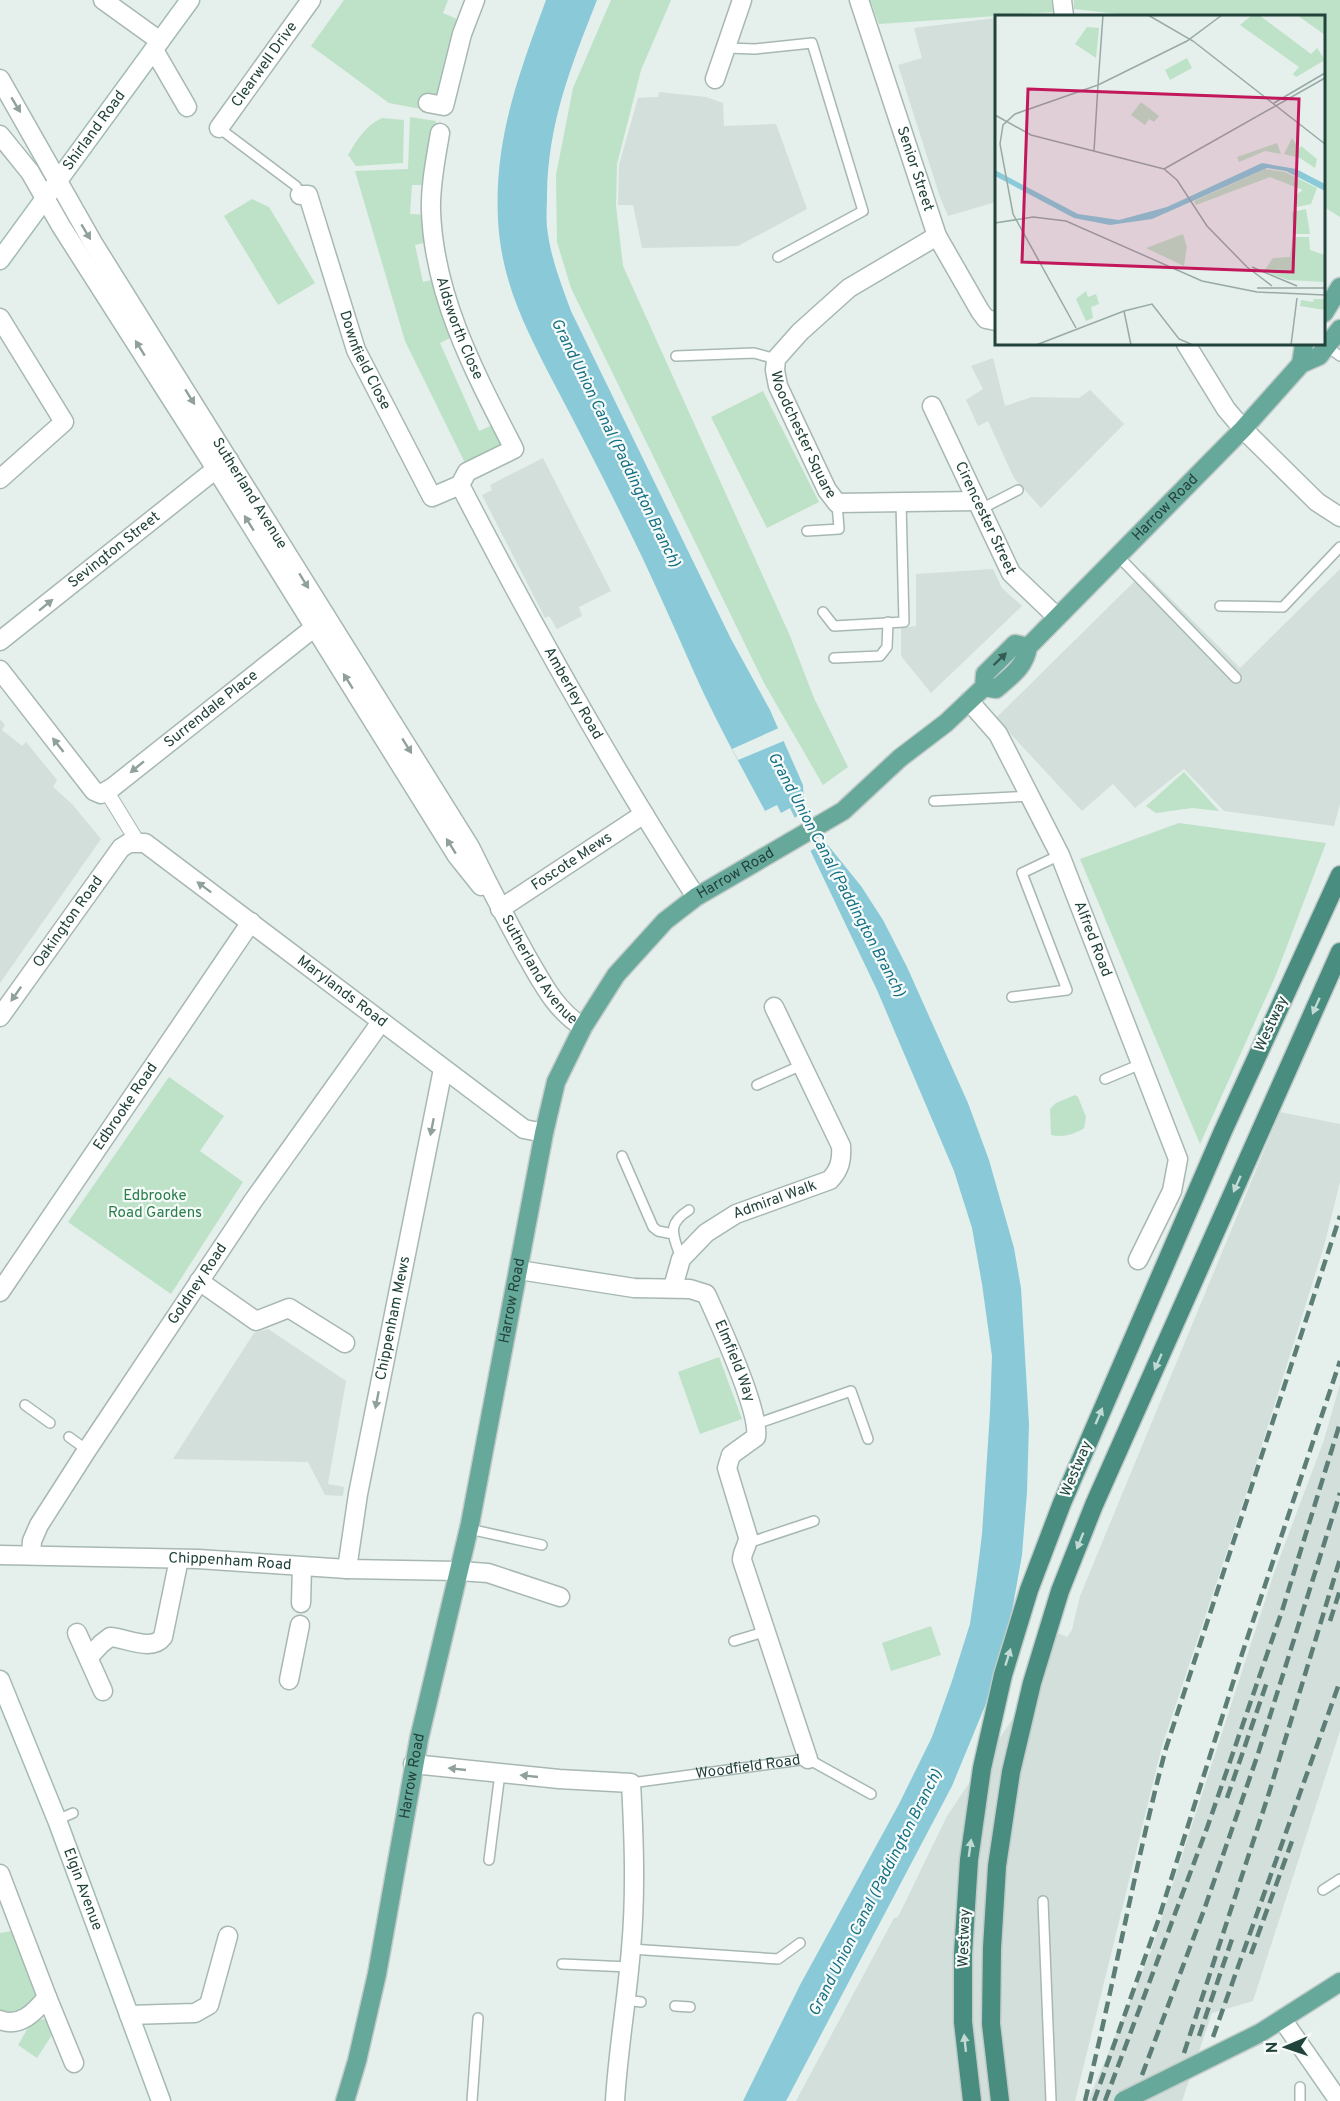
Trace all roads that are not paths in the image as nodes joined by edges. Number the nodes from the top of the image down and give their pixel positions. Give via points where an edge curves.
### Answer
1 (103, 0) edge
2 (190, 0) edge
3 (311, 0) edge
4 (475, 0) edge
5 (742, 0) edge
6 (749, 0) edge
7 (858, 0) edge
8 (1062, 0) edge
9 (1064, 15) edge
10 (157, 46) junction
11 (727, 48) junction
12 (0, 79) edge
13 (715, 79) dead end
14 (428, 103) dead end
15 (187, 107) dead end
16 (219, 128) joint
17 (440, 133) dead end
18 (0, 135) edge
19 (57, 181) junction
20 (300, 195) joint
21 (45, 198) junction
22 (937, 236) junction
23 (778, 257) dead end
24 (0, 260) edge
25 (1340, 287) edge
26 (1325, 310) edge
27 (0, 318) edge
28 (995, 321) edge
29 (1340, 329) edge
30 (1187, 345) edge
31 (1304, 345) edge
32 (1330, 349) edge
33 (676, 356) dead end
34 (776, 359) junction
35 (1301, 364) junction
36 (932, 406) dead end
37 (1243, 429) junction
38 (222, 464) junction
39 (0, 479) edge
40 (460, 485) junction
41 (1018, 490) dead end
42 (837, 502) junction
43 (901, 503) junction
44 (979, 505) junction
45 (1340, 517) edge
46 (807, 531) dead end
47 (1340, 547) edge
48 (1118, 556) junction
49 (1220, 606) dead end
50 (824, 612) dead end
51 (1057, 617) junction
52 (320, 621) junction
53 (888, 622) junction
54 (0, 641) edge
55 (834, 658) dead end
56 (0, 670) edge
57 (1236, 678) dead end
58 (969, 701) junction
59 (100, 791) junction
60 (1031, 796) junction
61 (934, 801) dead end
62 (644, 814) junction
63 (141, 842) junction
64 (1060, 855) junction
65 (1340, 875) edge
66 (696, 897) junction
67 (500, 909) junction
68 (251, 922) junction
69 (1340, 952) edge
70 (1012, 997) dead end
71 (774, 1007) dead end
72 (0, 1017) edge
73 (381, 1022) junction
74 (583, 1027) junction
75 (1141, 1064) junction
76 (802, 1065) junction
77 (443, 1069) junction
78 (1105, 1079) dead end
79 (757, 1085) dead end
80 (544, 1133) junction
81 (622, 1156) dead end
82 (689, 1210) dead end
83 (674, 1234) junction
84 (681, 1259) junction
85 (1138, 1260) dead end
86 (519, 1270) junction
87 (199, 1281) junction
88 (673, 1287) junction
89 (0, 1292) edge
90 (345, 1343) dead end
91 (25, 1405) dead end
92 (50, 1423) dead end
93 (756, 1424) junction
94 (69, 1437) dead end
95 (868, 1439) dead end
96 (87, 1450) junction
97 (814, 1521) dead end
98 (469, 1529) junction
99 (748, 1544) junction
100 (542, 1545) dead end
101 (0, 1555) edge
102 (31, 1555) junction
103 (180, 1559) junction
104 (302, 1567) junction
105 (347, 1569) junction
106 (459, 1571) junction
107 (560, 1597) dead end
108 (301, 1603) dead end
109 (300, 1625) dead end
110 (767, 1632) junction
111 (77, 1633) dead end
112 (734, 1641) dead end
113 (89, 1657) junction
114 (0, 1680) edge
115 (289, 1680) dead end
116 (103, 1691) dead end
117 (807, 1758) junction
118 (413, 1764) junction
119 (500, 1773) junction
120 (631, 1783) junction
121 (871, 1794) dead end
122 (489, 1860) dead end
123 (0, 1874) edge
124 (1340, 1879) edge
125 (1323, 1890) dead end
126 (1042, 1901) dead end
127 (228, 1936) dead end
128 (800, 1943) dead end
129 (630, 1958) junction
130 (562, 1964) dead end
131 (1340, 1983) edge
132 (47, 1997) junction
133 (675, 2006) dead end
134 (690, 2007) dead end
135 (129, 2015) junction
136 (478, 2018) dead end
137 (1282, 2019) junction
138 (0, 2020) edge
139 (74, 2063) dead end
140 (1300, 2087) dead end
141 (161, 2101) edge
142 (345, 2101) edge
143 (472, 2101) edge
144 (615, 2101) edge
145 (972, 2101) edge
146 (1000, 2101) edge
147 (1051, 2101) edge
148 (1123, 2101) edge
149 (1300, 2101) edge
150 (1339, 2101) edge

1 - 10 street
2 - 10 street, Shirland Road
3 - 16 street, Clearwell Drive
4 - 14 street via 444,106
5 - 6 street
5 - 11 street
7 - 22 street, Senior Street
8 - 9 street
10 - 15 street
10 - 19 street, Shirland Road
11 - 13 street
11 - 23 lane via 812,43 863,211
12 -> 19 street, Sutherland Avenue
16 - 20 lane via 296,186
17 - 40 street, Aldsworth Close via 431,209 440,276 456,329 514,448 467,472
18 - 21 street, Sutherland Avenue
19 - 21 street, Shirland Road
19 -> 38 street, Sutherland Avenue
20 - 40 street, Downfield Close via 308,195 356,350 432,497
21 - 24 street, Shirland Road
38 -> 21 street, Sutherland Avenue
22 - 28 street, Senior Street via 980,312 986,319
22 - 34 street, Woodchester Square via 849,288
25 - 26 main road
27 - 39 street via 64,422
29 - 32 main road, Harrow Road
30 - 37 street
31 - 35 main road
32 - 35 main road, Harrow Road
33 - 34 lane via 754,352
34 - 42 street, Woodchester Square via 778,386 827,490
35 - 37 main road, Harrow Road
36 - 44 street, Cirencester Street
37 - 45 street via 1317,502
37 - 48 main road, Harrow Road
38 - 52 street, Sutherland Avenue
54 -> 38 street, Sevington Street
40 - 62 street, Amberley Road via 546,648
41 - 44 lane
42 - 43 street, Woodchester Square
42 - 46 lane via 839,529
43 - 44 street, Woodchester Square
43 - 53 lane via 904,622
44 - 51 street, Cirencester Street via 1011,573
47 - 49 lane via 1283,607
48 - 51 main road, Harrow Road
48 - 57 lane
50 - 53 lane via 834,626
51 - 58 main road, Harrow Road via 1028,647 1026,661 1010,677 996,689 984,687
52 -> 59 street, Surrendale Place
52 - 67 street, Sutherland Avenue via 457,856
53 - 55 lane via 887,647 880,656
59 -> 56 street, Marylands Road
58 - 60 street, Alfred Road via 998,734
58 - 66 main road, Harrow Road via 833,818
59 - 63 street, Marylands Road
60 - 61 lane
60 - 64 street, Alfred Road
62 - 66 street, Amberley Road
62 - 67 street, Foscote Mews
68 -> 63 street, Marylands Road
63 -> 72 street, Oakington Road via 120,848
64 - 70 lane via 1022,873 1067,990
64 - 75 street, Alfred Road
145 -> 65 highway, Westway via 963,2022 969,1860 982,1768 1002,1675 1062,1503 1223,1131
66 - 74 main road, Harrow Road via 664,921 623,966
67 - 74 street, Sutherland Avenue via 551,998
68 - 73 street, Marylands Road
68 - 89 street, Edbrooke Road
69 -> 146 highway, Westway via 1094,1505 1060,1591 1032,1683 1011,1772 997,1866 991,2024
71 - 76 street, Admiral Walk
73 - 77 street, Marylands Road
73 - 87 street, Goldney Road
74 - 80 main road, Harrow Road via 556,1082
75 - 78 lane
75 - 85 street, Alfred Road via 1178,1159 1172,1191
76 - 79 lane
76 - 84 street, Admiral Walk via 841,1146 837,1172 830,1180 736,1214 706,1233
77 - 80 street, Marylands Road via 524,1129
77 -> 105 street, Chippenham Mews via 358,1494
80 - 86 main road, Harrow Road
81 - 83 lane via 653,1227
82 - 83 lane via 675,1221
83 - 84 lane
84 - 88 street, Admiral Walk
86 - 88 street, Elmfield Way via 634,1288
86 - 98 main road, Harrow Road
87 - 90 street via 256,1321 289,1308
87 - 96 street, Goldney Road
88 - 93 street, Elmfield Way via 701,1292 708,1298 752,1405
91 - 92 lane
93 - 95 lane via 851,1391
93 - 99 street via 756,1437 731,1455 727,1468
94 - 96 lane
96 - 102 street, Goldney Road via 39,1525
97 - 99 lane
98 - 100 lane
98 - 106 main road, Harrow Road
99 - 110 street, Woodfield Road via 742,1560
101 - 102 street, Chippenham Road
102 - 103 street, Chippenham Road
103 - 104 street, Chippenham Road
103 - 113 street via 160,1642 110,1637
104 - 105 street, Chippenham Road
104 - 108 street
105 - 106 street, Chippenham Road
106 - 107 street, Chippenham Road via 488,1573
106 - 118 main road, Harrow Road
109 - 115 street
110 - 112 lane
110 - 117 street, Woodfield Road
111 - 113 street
113 - 116 street
114 - 135 street, Elgin Avenue via 65,1816
117 - 120 lane, Woodfield Road
117 - 121 lane
119 -> 118 street, Woodfield Road
118 - 142 main road, Harrow Road via 377,1974
120 -> 119 street, Woodfield Road
119 - 122 lane
120 - 129 street via 635,1867
123 - 132 street
124 - 125 lane
126 - 147 lane
127 - 135 street via 209,2005 195,2013
128 - 129 lane via 778,1959
129 - 130 lane
129 - 144 street via 633,2001 618,2058
131 - 137 main road
132 - 138 street via 22,2020 11,2024
132 - 139 street
133 - 134 lane
135 - 141 street, Elgin Avenue
136 - 143 lane
137 - 148 main road, bridge
137 - 150 street
140 - 149 lane

